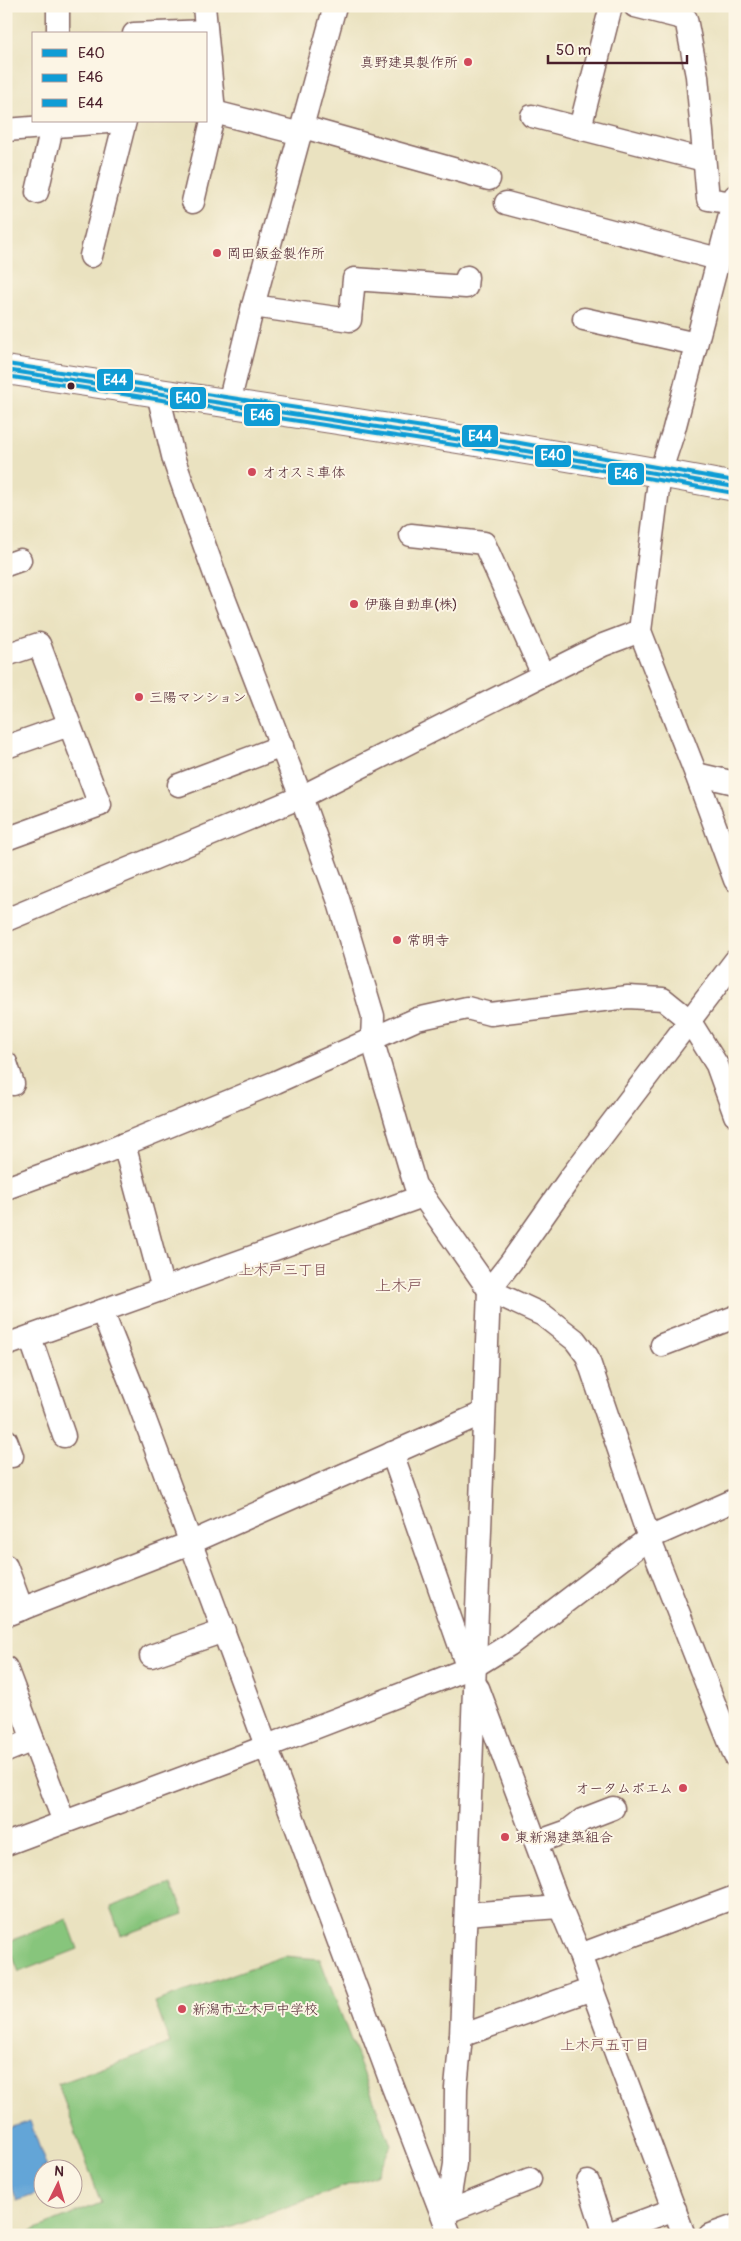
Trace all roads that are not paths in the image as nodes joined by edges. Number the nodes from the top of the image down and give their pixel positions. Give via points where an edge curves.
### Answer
1 (58, 6) edge
2 (204, 6) edge
3 (335, 6) edge
4 (611, 6) edge
5 (635, 6) edge
6 (685, 13) edge
7 (206, 31) joint
8 (58, 32) edge
9 (182, 32) edge
10 (208, 72) edge
11 (210, 112) edge
12 (532, 116) dead end
13 (105, 122) edge
14 (124, 122) edge
15 (61, 125) edge
16 (580, 128) junction
17 (6, 130) edge
18 (302, 130) junction
19 (704, 160) junction
20 (490, 179) dead end
21 (37, 192) dead end
22 (734, 199) edge
23 (192, 202) dead end
24 (506, 203) dead end
25 (91, 256) dead end
26 (718, 260) junction
27 (467, 277) dead end
28 (253, 306) junction
29 (584, 319) dead end
30 (696, 344) junction
31 (6, 370) edge
32 (158, 394) junction
33 (229, 403) junction
34 (660, 473) junction
35 (735, 487) edge
36 (411, 535) dead end
37 (640, 631) junction
38 (6, 655) edge
39 (543, 675) junction
40 (69, 724) junction
41 (282, 746) junction
42 (6, 747) edge
43 (696, 774) junction
44 (735, 782) edge
45 (179, 785) dead end
46 (301, 797) junction
47 (6, 839) edge
48 (735, 880) edge
49 (6, 920) edge
50 (735, 961) edge
51 (689, 1020) junction
52 (372, 1039) junction
53 (6, 1063) edge
54 (13, 1084) dead end
55 (735, 1115) edge
56 (124, 1144) junction
57 (6, 1188) edge
58 (423, 1196) junction
59 (163, 1289) junction
60 (489, 1290) junction
61 (102, 1311) junction
62 (735, 1317) edge
63 (30, 1337) junction
64 (6, 1345) edge
65 (662, 1345) dead end
66 (483, 1413) junction
67 (64, 1436) dead end
68 (392, 1453) junction
69 (735, 1500) edge
70 (649, 1538) junction
71 (190, 1543) junction
72 (6, 1566) edge
73 (442, 1596) junction
74 (477, 1596) junction
75 (14, 1612) edge
76 (224, 1631) junction
77 (151, 1656) dead end
78 (6, 1668) edge
79 (472, 1671) junction
80 (12, 1702) edge
81 (33, 1740) junction
82 (268, 1746) junction
83 (6, 1750) edge
84 (735, 1756) edge
85 (613, 1808) dead end
86 (64, 1822) junction
87 (537, 1842) junction
88 (6, 1844) edge
89 (735, 1897) edge
90 (560, 1907) junction
91 (466, 1914) junction
92 (580, 1955) junction
93 (592, 1989) junction
94 (461, 2036) junction
95 (530, 2179) dead end
96 (588, 2182) dead end
97 (675, 2209) junction
98 (448, 2222) edge
99 (735, 2226) edge
100 (605, 2235) edge
101 (684, 2235) edge
102 (710, 2235) edge

1 - 8 street
2 - 7 street
3 - 18 street
4 - 16 street
5 - 6 street
6 - 19 street via 697,76
7 - 9 street
10 - 11 street
11 - 18 street
11 - 23 street
12 - 16 street
13 - 15 street
14 - 25 street
15 - 17 street
15 - 21 street
16 - 19 street
18 - 20 street
18 - 28 street
19 - 22 street via 708,199
22 - 26 street
24 - 26 street
26 - 30 street
27 - 28 street via 466,287 354,279 350,320
28 - 33 street
29 - 30 street
30 - 34 street
31 - 32 main road
32 - 33 main road
32 - 41 street via 187,497
33 - 34 main road
34 - 35 main road
34 - 37 street
36 - 39 street via 484,543
37 - 39 street
37 - 43 street
38 - 40 street via 39,644
39 - 46 street
40 - 42 street
40 - 47 street via 100,805
41 - 45 street
41 - 46 street
43 - 44 street
43 - 48 street
46 - 49 street
46 - 52 street via 360,966 373,1016
50 - 51 street
51 - 52 street via 663,999 628,997 490,1014 467,1008 417,1018
51 - 55 street via 717,1065
51 - 60 street
52 - 56 street
52 - 58 street via 415,1185
53 - 54 street
56 - 57 street
56 - 59 street
58 - 59 street
58 - 60 street
59 - 61 street
60 - 66 street
60 - 70 street via 543,1315 575,1340 587,1356
61 - 63 street
61 - 71 street
62 - 65 street
63 - 64 street
63 - 67 street
66 - 68 street
66 - 74 street
68 - 71 street
68 - 73 street
69 - 70 street
70 - 79 street
70 - 84 street
71 - 75 street
71 - 76 street
72 - 75 street
73 - 74 street
73 - 79 street
74 - 79 street
76 - 77 street
76 - 82 street
78 - 80 street
79 - 82 street
79 - 87 street
79 - 91 street
80 - 81 street
81 - 83 street
81 - 86 street
82 - 86 street
82 - 98 street via 391,2082
85 - 87 street via 582,1820 568,1831
86 - 88 street
87 - 90 street
89 - 92 street
90 - 91 street
90 - 92 street
91 - 94 street
92 - 93 street
93 - 94 street
93 - 97 street
94 - 98 street via 456,2088 455,2164
95 - 98 street
96 - 100 street
97 - 100 street
97 - 101 street
99 - 102 street

